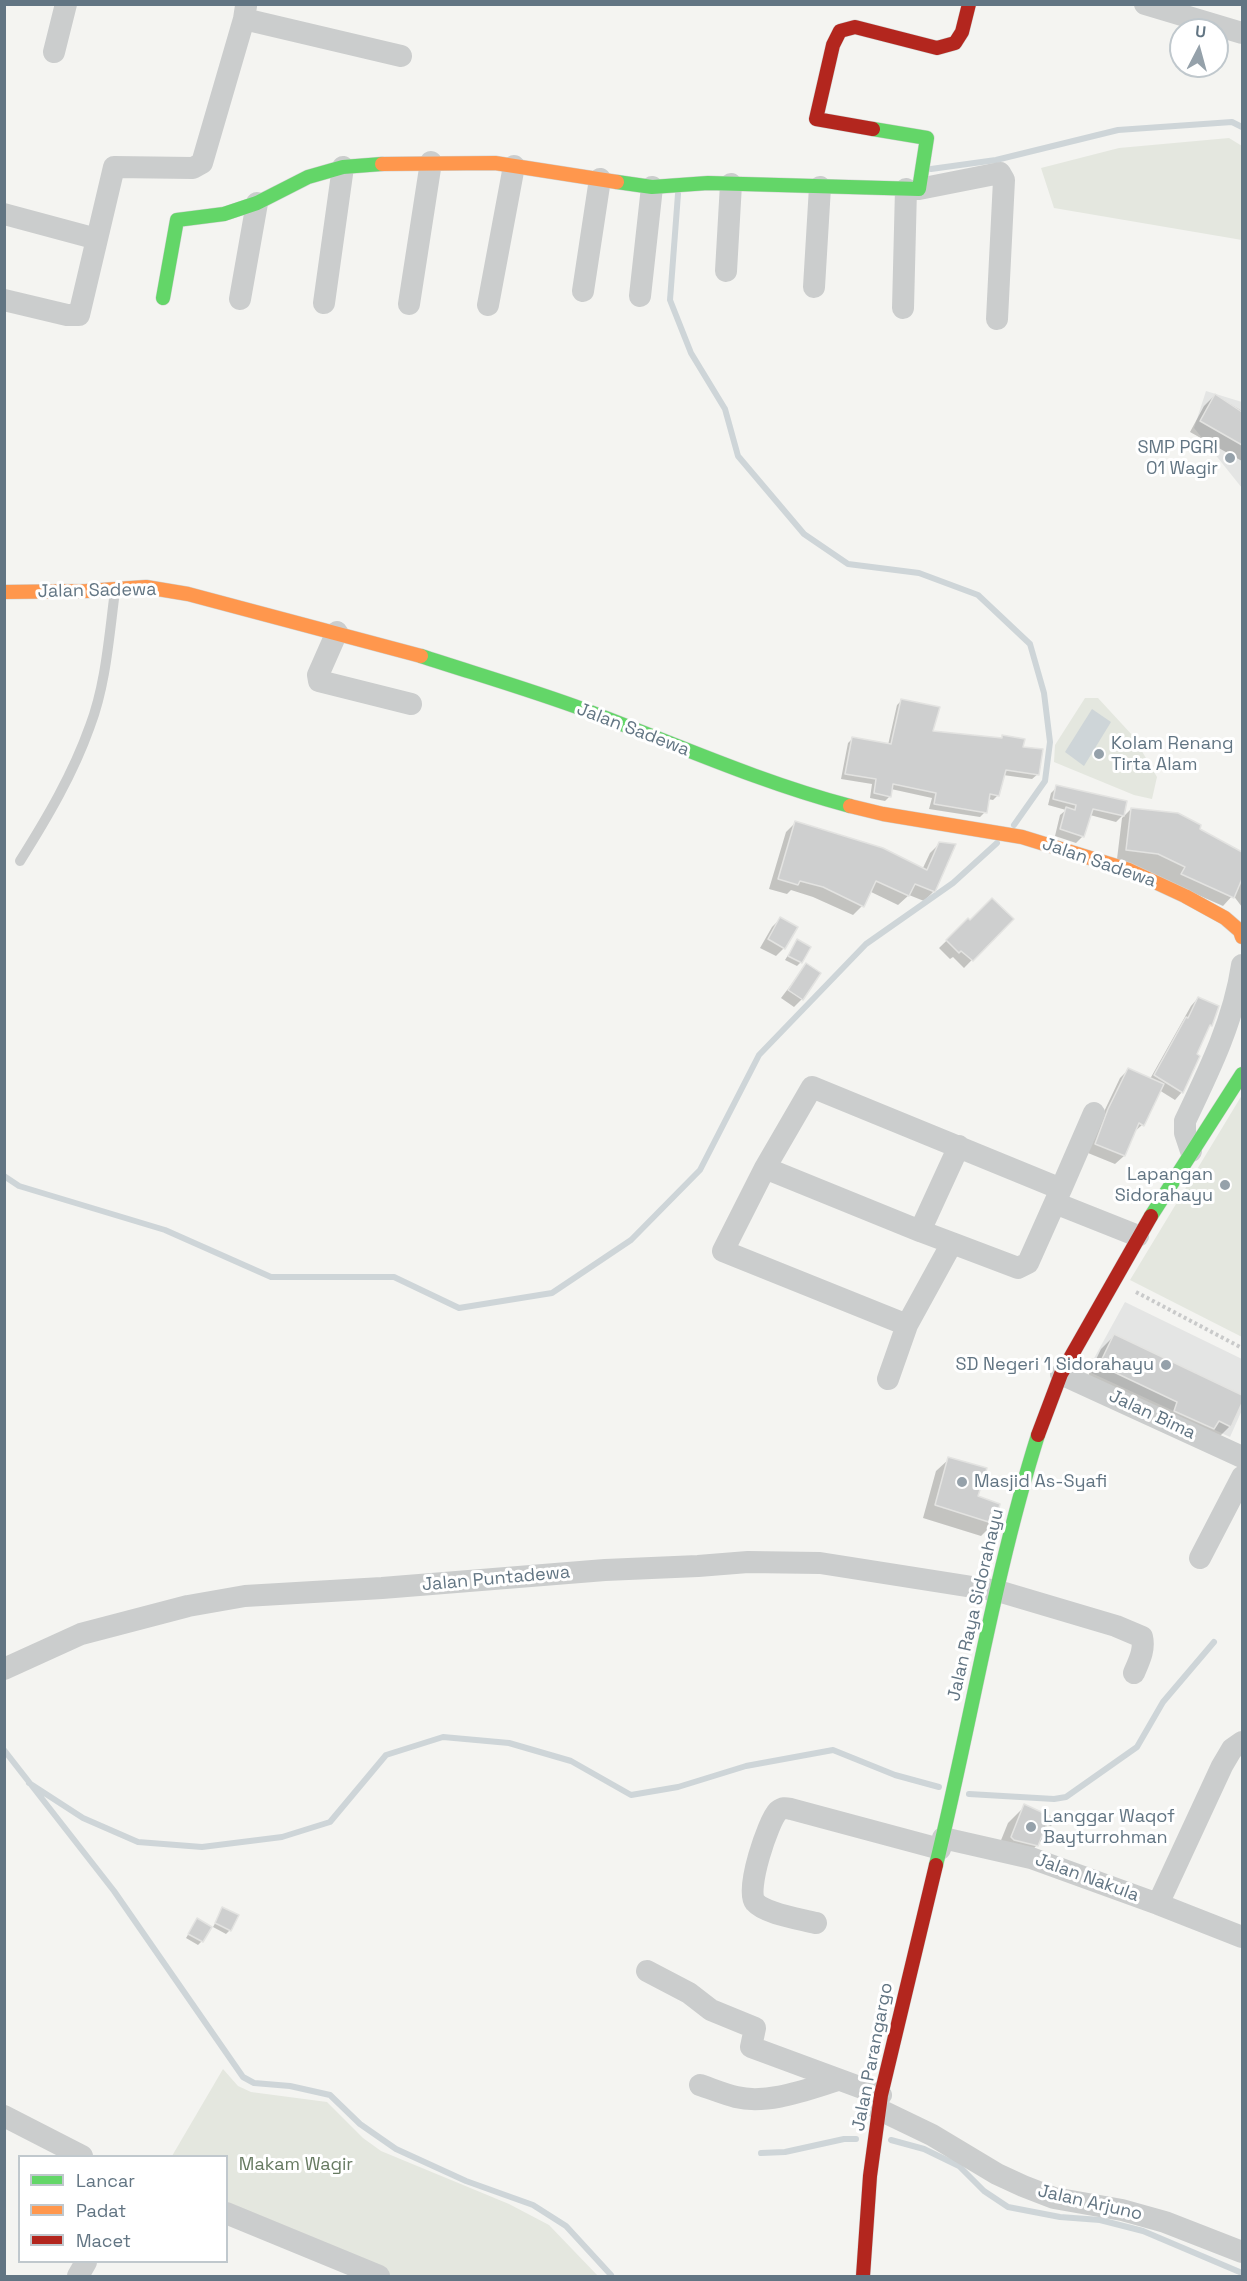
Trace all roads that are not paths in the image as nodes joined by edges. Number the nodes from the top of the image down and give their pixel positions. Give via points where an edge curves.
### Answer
1 (66, 4) edge
2 (969, 4) edge
3 (1145, 4) edge
4 (1178, 9) edge
5 (245, 12) edge
6 (1242, 33) edge
7 (54, 52) dead end
8 (400, 56) dead end
9 (431, 162) junction
10 (514, 166) junction
11 (343, 167) junction
12 (600, 179) junction
13 (731, 184) junction
14 (915, 186) junction
15 (659, 187) junction
16 (820, 188) junction
17 (257, 203) junction
18 (4, 214) edge
19 (97, 239) junction
20 (726, 271) dead end
21 (814, 287) dead end
22 (583, 291) dead end
23 (640, 296) dead end
24 (163, 298) dead end
25 (240, 299) dead end
26 (4, 300) edge
27 (324, 303) dead end
28 (409, 304) dead end
29 (488, 305) dead end
30 (903, 308) dead end
31 (997, 319) dead end
32 (116, 588) junction
33 (4, 592) edge
34 (337, 632) junction
35 (411, 704) dead end
36 (20, 861) dead end
37 (1242, 937) edge
38 (1242, 965) edge
39 (1242, 1074) edge
40 (1094, 1113) dead end
41 (959, 1146) junction
42 (1191, 1151) junction
43 (765, 1168) junction
44 (1058, 1196) junction
45 (920, 1231) junction
46 (1138, 1236) junction
47 (952, 1243) junction
48 (907, 1325) junction
49 (1061, 1374) junction
50 (888, 1379) dead end
51 (1242, 1457) edge
52 (1242, 1477) edge
53 (1200, 1558) dead end
54 (998, 1591) junction
55 (4, 1669) edge
56 (1134, 1673) dead end
57 (1242, 1742) edge
58 (941, 1843) junction
59 (1158, 1904) junction
60 (816, 1923) dead end
61 (1242, 1937) edge
62 (647, 1971) dead end
63 (838, 2080) junction
64 (700, 2085) dead end
65 (879, 2102) junction
66 (4, 2116) edge
67 (78, 2155) edge
68 (228, 2214) edge
69 (1242, 2252) edge
70 (85, 2263) edge
71 (78, 2277) edge
72 (379, 2277) edge
73 (862, 2277) edge

1 - 7 street
2 - 14 street via 955,43 937,48 855,27 840,32 833,45 816,119 927,138
3 - 4 street
4 - 6 street
5 - 8 street
5 - 19 street via 202,163 193,168 114,167
9 - 10 street
9 - 11 street
9 - 28 street
10 - 12 street
10 - 29 street
11 - 17 street via 308,177
11 - 27 street
12 - 15 street
12 - 22 street
13 - 15 street
13 - 16 street
13 - 20 street
14 - 16 street
14 - 30 street
14 - 31 street via 1000,173 1004,180
15 - 23 street
16 - 21 street
17 - 24 street via 224,214 177,220
17 - 25 street
18 - 19 street
19 - 26 street via 79,315
32 - 33 street, Jalan Sadewa
32 - 34 street, Jalan Sadewa via 146,587 188,594
32 - 36 lane via 101,686 90,726 52,809
34 - 35 street via 318,675 319,681
34 - 37 street, Jalan Sadewa via 584,710 813,796 883,814 1022,837 1130,870 1225,918
38 - 42 street via 1229,1020 1185,1121
39 - 42 street, Jalan Raya Sidorahayu
40 - 44 street
41 - 43 street via 812,1087
41 - 44 street
41 - 45 street
42 - 46 street, Jalan Raya Sidorahayu
43 - 45 street
43 - 48 street via 723,1251
44 - 46 street
44 - 47 street via 1028,1263 1018,1268
45 - 47 street
46 - 49 street, Jalan Raya Sidorahayu
47 - 48 street
48 - 50 street
49 - 51 street, Jalan Bima
49 - 54 street, Jalan Raya Sidorahayu via 1025,1476
52 - 53 street
54 - 55 street, Jalan Puntadewa via 820,1563 765,1561 245,1596 188,1606 81,1634
54 - 56 street, Jalan Puntadewa via 1136,1633 1143,1644
54 - 58 street, Jalan Raya Sidorahayu
57 - 59 street, Jalan Nakula via 1232,1749 1222,1766
58 - 59 street, Jalan Nakula via 1031,1858
58 - 60 street, Jalan Nakula via 783,1808 772,1821 751,1893 755,1902 770,1911
58 - 65 street, Jalan Parangargo
59 - 61 street
62 - 63 street, Jalan Arjuno via 689,1993 711,2010 755,2028 751,2047
63 - 64 street via 794,2094 752,2099
63 - 65 street, Jalan Arjuno
65 - 69 street, Jalan Arjuno via 1023,2186 1054,2198 1165,2222
65 - 73 street, Jalan Parangargo
66 - 67 street
68 - 72 street
70 - 71 street

